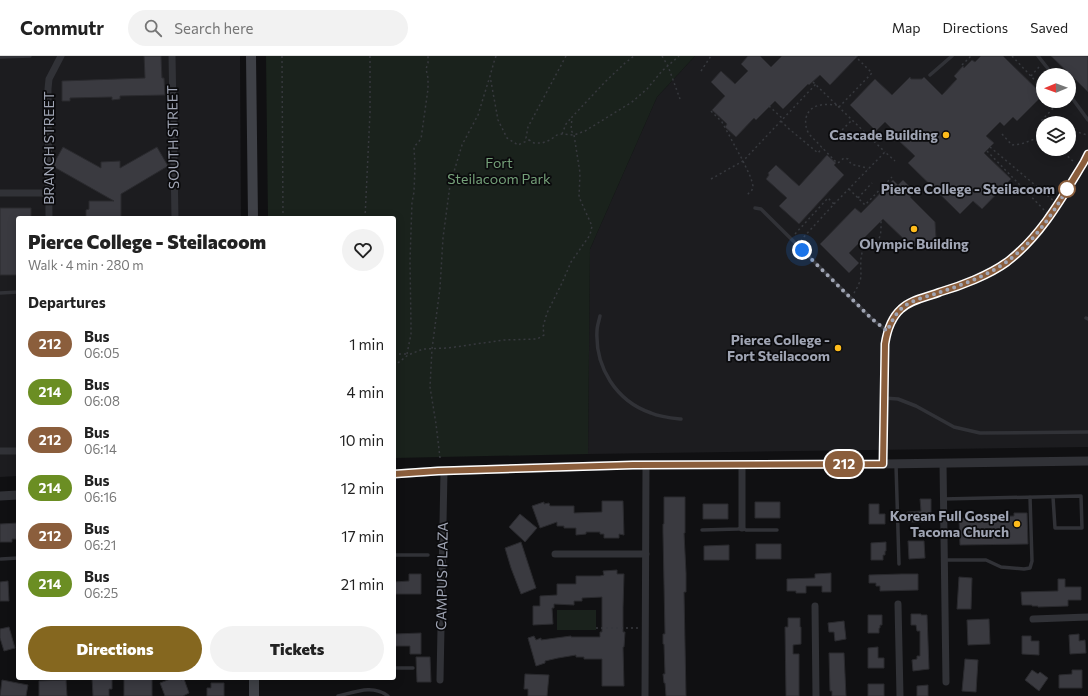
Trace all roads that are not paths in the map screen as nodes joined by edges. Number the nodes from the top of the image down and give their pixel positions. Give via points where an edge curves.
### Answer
1 (30, 56) edge
2 (61, 56) edge
3 (172, 56) edge
4 (251, 56) edge
5 (952, 56) edge
6 (1038, 56) edge
7 (0, 57) edge
8 (1047, 68) edge
9 (930, 75) dead end
10 (1076, 104) edge
11 (1088, 120) edge
12 (1088, 154) edge
13 (0, 193) edge
14 (48, 193) junction
15 (755, 208) dead end
16 (49, 216) edge
17 (175, 216) edge
18 (253, 216) edge
19 (16, 292) edge
20 (0, 293) edge
21 (600, 316) dead end
22 (887, 331) junction
23 (884, 398) junction
24 (681, 419) dead end
25 (1088, 432) edge
26 (0, 451) edge
27 (16, 451) edge
28 (1088, 461) edge
29 (943, 463) junction
30 (742, 464) junction
31 (883, 464) junction
32 (896, 464) junction
33 (646, 465) junction
34 (444, 471) junction
35 (396, 474) edge
36 (0, 496) edge
37 (16, 496) edge
38 (1030, 497) junction
39 (1053, 497) junction
40 (943, 499) junction
41 (742, 528) junction
42 (702, 530) dead end
43 (777, 530) dead end
44 (555, 554) dead end
45 (646, 554) junction
46 (396, 555) edge
47 (428, 555) dead end
48 (16, 558) edge
49 (1, 559) dead end
50 (944, 560) junction
51 (898, 564) dead end
52 (898, 604) dead end
53 (815, 606) dead end
54 (1088, 617) edge
55 (1033, 619) dead end
56 (396, 668) edge
57 (413, 668) dead end
58 (254, 680) edge
59 (440, 680) dead end
60 (946, 682) dead end
61 (360, 691) junction
62 (254, 696) edge
63 (338, 696) edge
64 (358, 696) edge
65 (388, 696) edge
66 (645, 696) edge
67 (816, 696) edge
68 (900, 696) edge

1 - 7 lane
2 - 14 street, BRANCH STREET via 48,89
3 - 17 street, SOUTH STREET
4 - 18 main road
5 - 9 lane
6 - 8 lane
10 - 11 lane
12 - 22 lane via 1050,216 1028,242 1006,262 990,272 910,303 895,316
13 - 14 street
14 - 16 street, BRANCH STREET
15 - 22 lane via 761,209
19 - 20 lane
21 - 24 lane via 597,330 600,358 604,370 620,394 650,413
22 - 23 lane
23 - 25 lane via 898,399 916,406 954,427 986,434
23 - 31 lane
26 - 27 street
28 - 29 street
29 - 32 street
29 - 40 street
30 - 31 street
30 - 33 street
30 - 41 street
31 - 32 street
32 - 51 lane
33 - 34 street
33 - 45 street
34 - 35 street
34 - 59 street, CAMPUS PLAZA
36 - 37 street
38 - 39 lane
38 - 40 lane
38 - 50 lane via 1030,568 1001,567 986,560
39 - 39 lane via 1081,496 1082,528 1055,528
40 - 50 street
41 - 42 lane
41 - 43 lane
44 - 45 street
45 - 66 street
46 - 47 lane, CAMPUS PLAZA
48 - 49 lane
50 - 60 street
52 - 68 street
53 - 67 street
54 - 55 street
56 - 57 lane
58 - 62 main road
61 - 63 lane
61 - 64 lane
61 - 65 lane via 377,690

